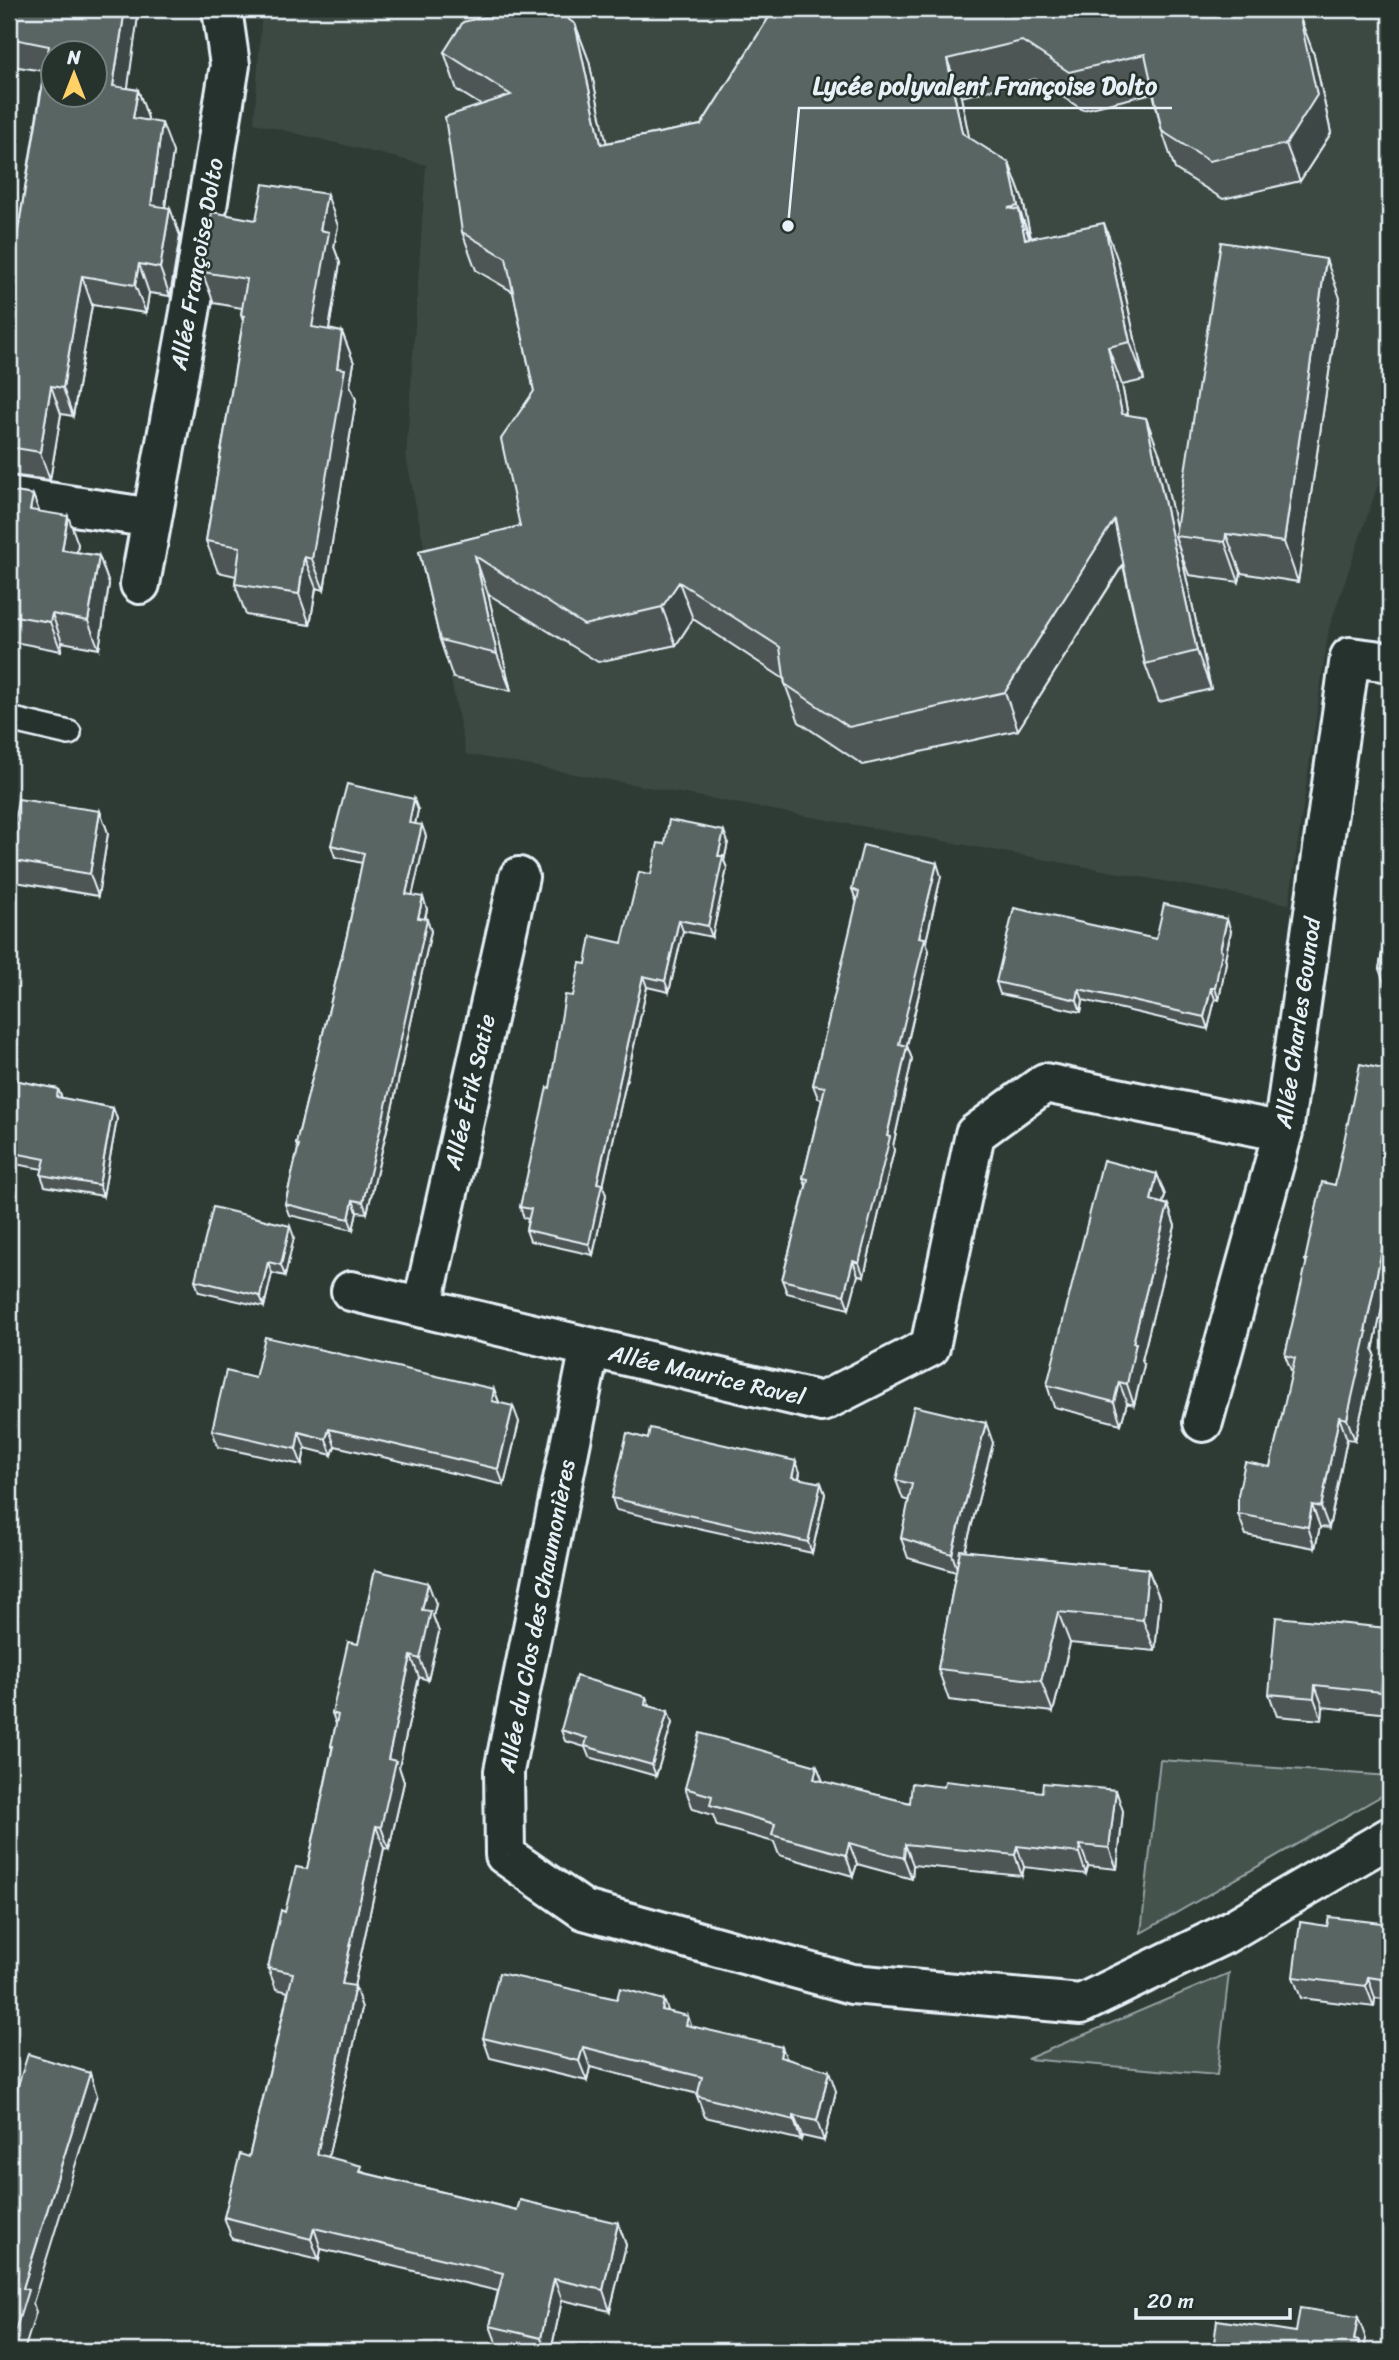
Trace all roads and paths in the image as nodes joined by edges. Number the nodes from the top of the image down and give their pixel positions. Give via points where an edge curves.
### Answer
1 (222, 9) edge
2 (9, 496) edge
3 (152, 518) junction
4 (140, 584) dead end
5 (1390, 662) edge
6 (9, 719) edge
7 (69, 733) dead end
8 (519, 877) dead end
9 (1283, 1132) junction
10 (351, 1291) dead end
11 (422, 1308) junction
12 (590, 1347) junction
13 (1203, 1422) dead end
14 (1390, 1837) edge

1 - 3 street, Allée Françoise Dolto via 230,65
2 - 3 street
3 - 4 street, Allée Françoise Dolto
5 - 9 street, Allée Charles Gounod via 1350,657
6 - 7 lane
8 - 11 street, Allée Érik Satie
9 - 12 street, Allée Maurice Ravel via 1045,1083 975,1134 930,1347 822,1402
9 - 13 street, Allée Charles Gounod
10 - 11 street, Allée Maurice Ravel
11 - 12 street, Allée Maurice Ravel
12 - 14 street, Allée du Clos des Chaumonières via 504,1771 505,1854 584,1910 852,1984 1081,2004 1223,1936

